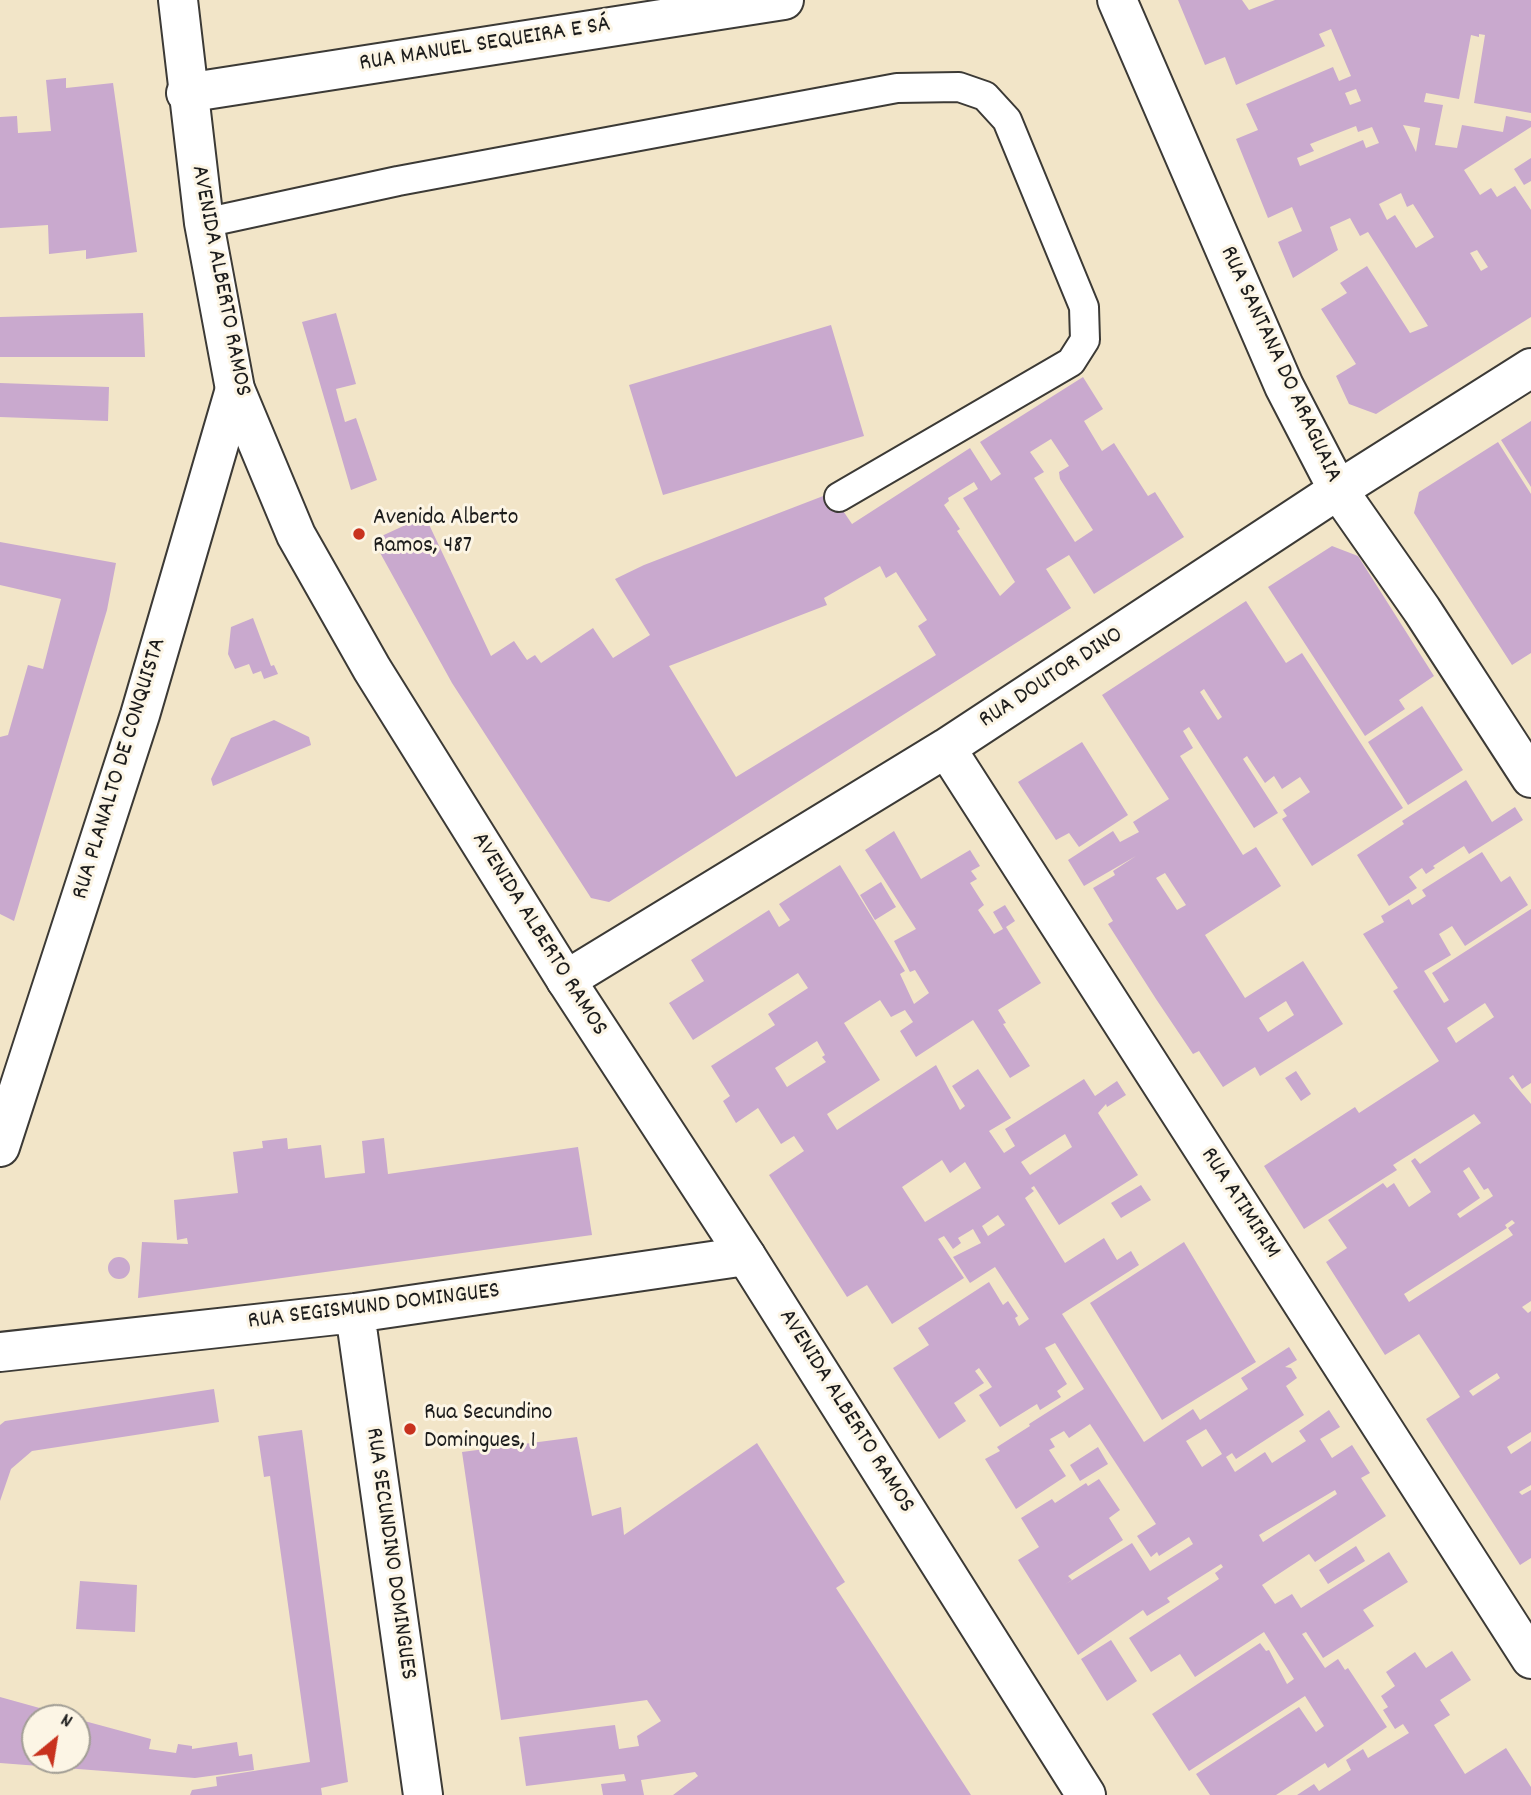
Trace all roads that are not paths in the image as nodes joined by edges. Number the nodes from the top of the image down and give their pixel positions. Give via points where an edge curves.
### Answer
1 (178, 0) edge
2 (785, 0) edge
3 (1117, 0) edge
4 (186, 93) junction
5 (204, 223) junction
6 (1531, 368) edge
7 (235, 389) junction
8 (1338, 490) junction
9 (839, 497) dead end
10 (946, 748) junction
11 (1531, 778) edge
12 (566, 980) junction
13 (0, 1147) edge
14 (746, 1255) junction
15 (355, 1313) junction
16 (0, 1352) edge
17 (1531, 1660) edge
18 (423, 1795) edge
19 (1086, 1795) edge

1 - 4 street, AVENIDA ALBERTO RAMOS
2 - 4 street, RUA MANUEL SEQUEIRA E SÁ
3 - 8 street, RUA SANTANA DO ARAGUAIA via 1284,386
4 - 5 street, AVENIDA ALBERTO RAMOS
5 - 7 street, AVENIDA ALBERTO RAMOS
5 - 9 lane via 398,181 897,88 959,87 985,96 1007,120 1084,307 1085,341 1071,362
6 - 8 street, RUA DOUTOR DINO
7 - 12 street, AVENIDA ALBERTO RAMOS via 296,535 372,669
7 - 13 street, RUA PLANALTO DE CONQUISTA via 140,715
8 - 10 street, RUA DOUTOR DINO
8 - 11 street, RUA SANTANA DO ARAGUAIA
10 - 12 street, RUA DOUTOR DINO
10 - 17 street, RUA ATIMIRIM
12 - 14 street, AVENIDA ALBERTO RAMOS
14 - 15 street, RUA SEGISMUND DOMINGUES
14 - 19 street, AVENIDA ALBERTO RAMOS
15 - 16 street, RUA SEGISMUND DOMINGUES
15 - 18 street, RUA SECUNDINO DOMINGUES

